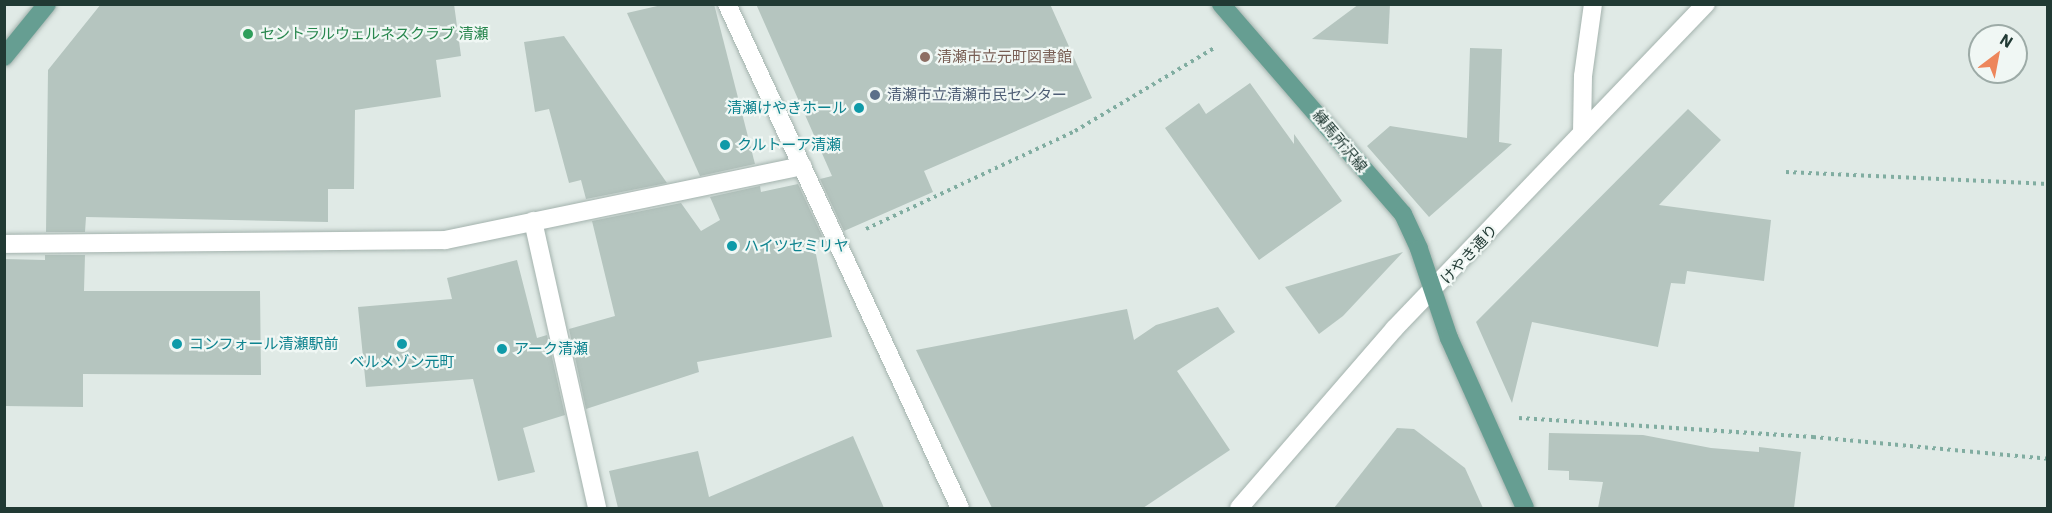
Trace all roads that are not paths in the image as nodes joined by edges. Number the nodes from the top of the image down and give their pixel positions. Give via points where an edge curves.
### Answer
1 (47, 4) edge
2 (727, 4) edge
3 (1221, 4) edge
4 (1593, 4) edge
5 (1706, 4) edge
6 (4, 57) edge
7 (1582, 133) junction
8 (802, 166) junction
9 (533, 221) junction
10 (4, 244) edge
11 (1434, 292) junction
12 (597, 508) edge
13 (960, 508) edge
14 (1239, 508) edge
15 (1525, 508) edge

1 - 6 main road
2 - 8 street
3 - 11 main road, 練馬所沢線 via 1403,214
4 - 7 street via 1583,76
5 - 7 street, けやき通り
7 - 11 street, けやき通り
8 - 9 street
8 - 13 street
9 - 10 street via 445,240
9 - 12 street
11 - 14 street, けやき通り via 1394,329
11 - 15 main road, 練馬所沢線 via 1449,338

